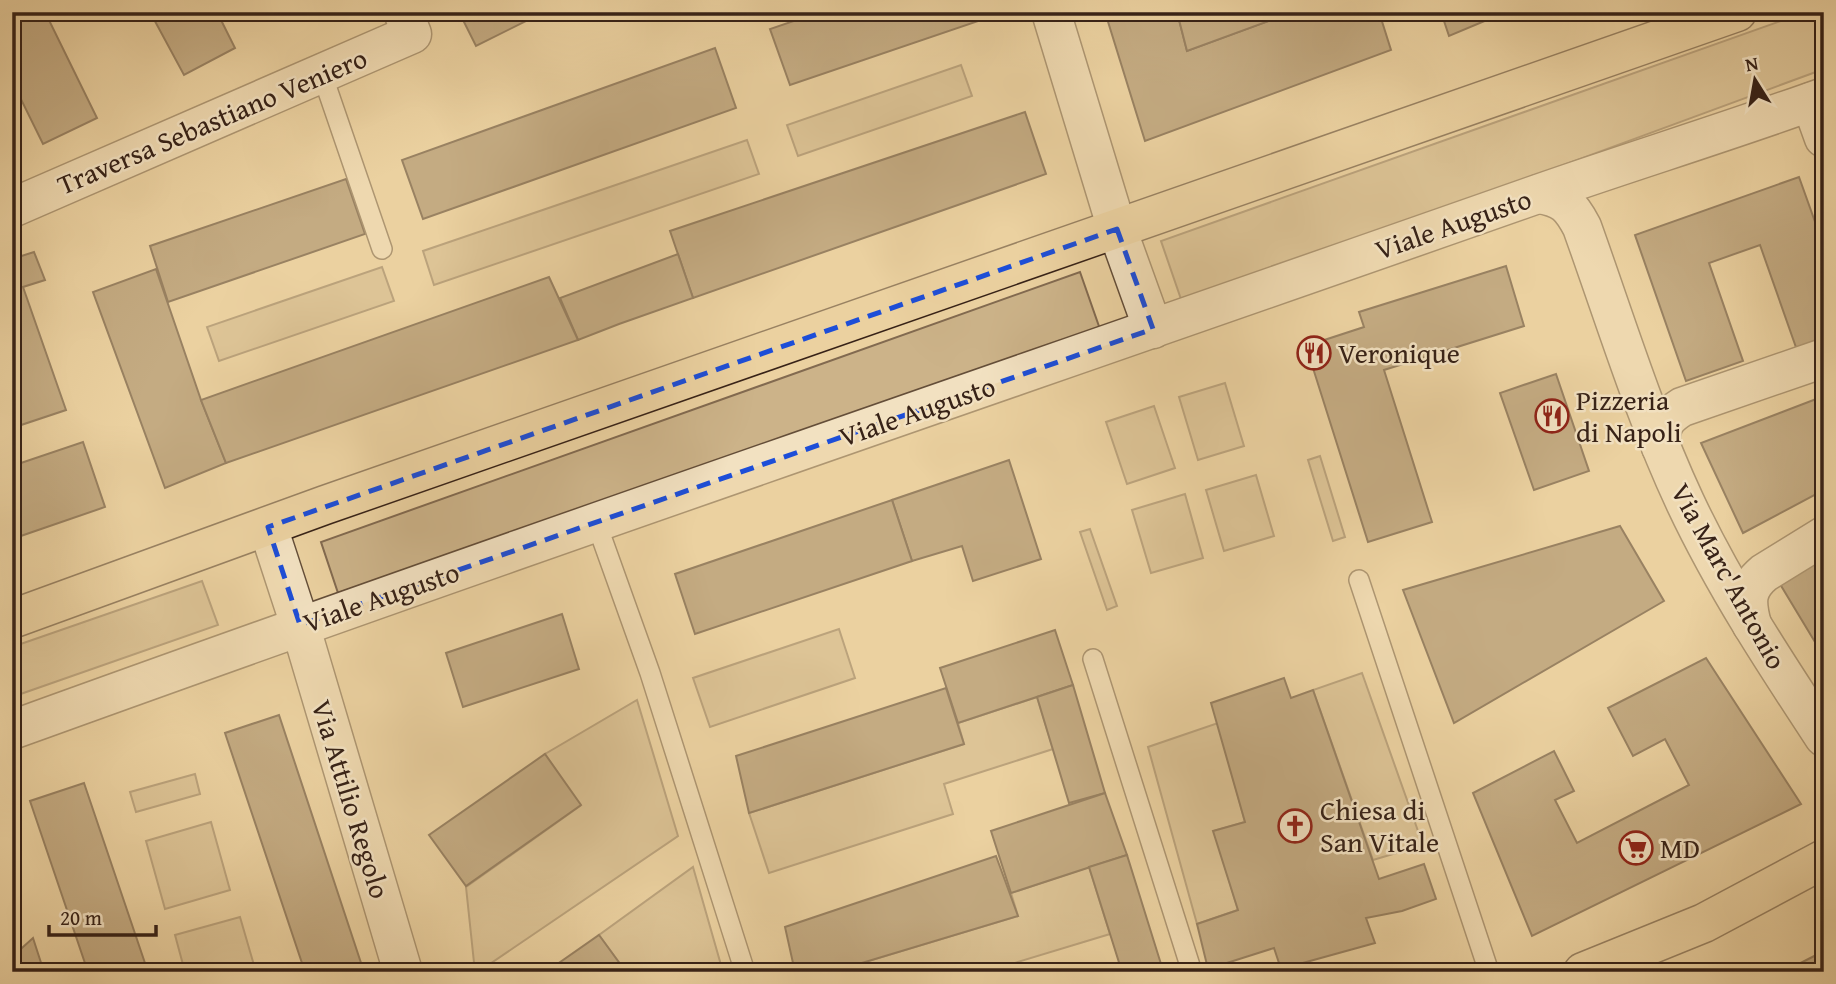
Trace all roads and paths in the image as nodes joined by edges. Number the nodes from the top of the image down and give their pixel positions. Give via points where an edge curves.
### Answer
1 (1051, 12) edge
2 (1737, 12) edge
3 (408, 23) edge
4 (322, 74) junction
5 (1817, 99) edge
6 (1824, 138) edge
7 (1539, 194) junction
8 (12, 208) edge
9 (1117, 229) junction
10 (382, 249) dead end
11 (1153, 329) junction
12 (1824, 358) edge
13 (1661, 447) junction
14 (596, 522) junction
15 (268, 527) junction
16 (1824, 536) edge
17 (1359, 580) dead end
18 (12, 619) edge
19 (300, 625) junction
20 (1752, 625) junction
21 (1093, 659) dead end
22 (12, 730) edge
23 (1824, 737) edge
24 (1824, 859) edge
25 (403, 972) edge
26 (745, 972) edge
27 (1192, 972) edge
28 (1489, 972) edge
29 (1583, 972) edge

1 - 9 street
2 - 9 main road
3 - 4 street, Traversa Sebastiano Veniero
4 - 8 street, Traversa Sebastiano Veniero
4 - 10 lane
5 - 6 street
5 - 7 street, Viale Augusto
7 - 11 street, Viale Augusto
7 - 13 street, Via Marc'Antonio via 1563,201 1583,227
9 - 11 street
9 - 15 main road
11 - 14 street, Viale Augusto
12 - 13 street via 1682,407 1664,422
13 - 20 street, Via Marc'Antonio via 1686,504
14 - 19 street, Viale Augusto
14 - 26 lane via 650,673
15 - 18 main road
15 - 19 street, Via Attilio Regolo
16 - 20 street via 1756,580 1748,598
17 - 28 lane
19 - 22 street, Viale Augusto
19 - 25 street, Via Attilio Regolo
20 - 23 street, Via Marc'Antonio
21 - 27 lane
24 - 29 main road via 1704,922

